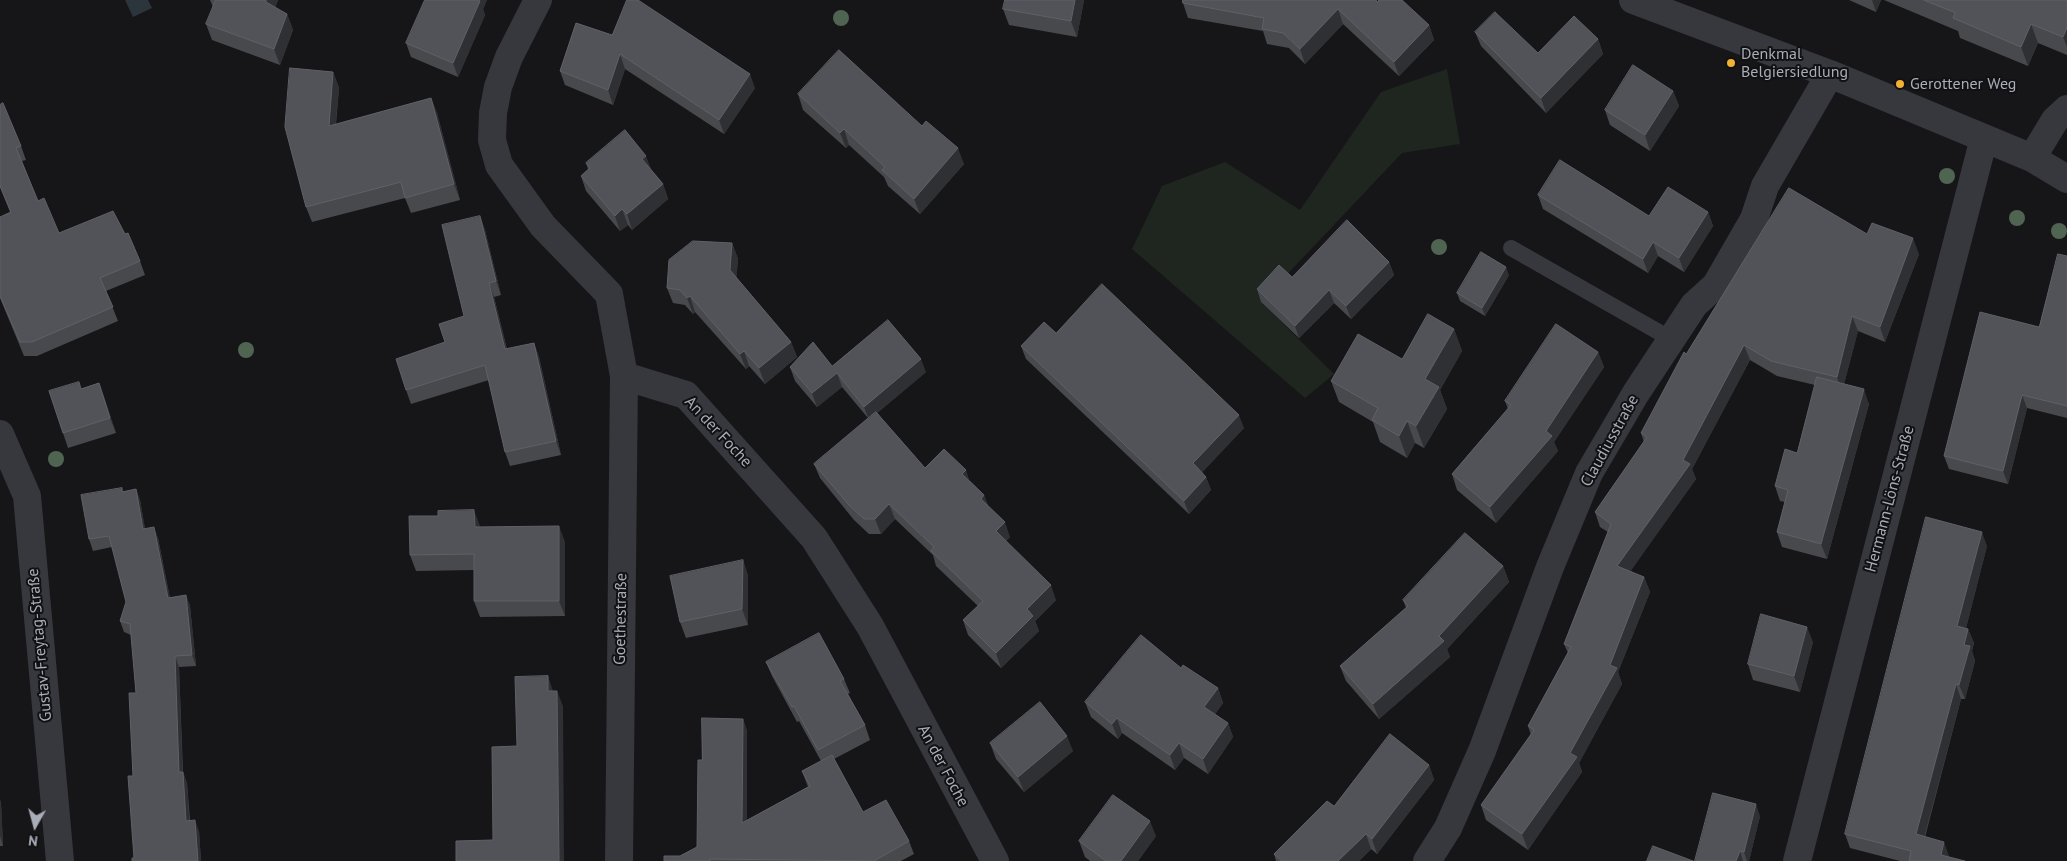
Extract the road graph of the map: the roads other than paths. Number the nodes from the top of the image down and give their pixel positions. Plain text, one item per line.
1 (538, 0) edge
2 (1632, 0) edge
3 (1830, 74) junction
4 (2067, 109) edge
5 (1984, 138) junction
6 (2032, 158) junction
7 (2067, 179) edge
8 (1512, 248) dead end
9 (1671, 339) junction
10 (624, 376) junction
11 (0, 434) edge
12 (60, 861) edge
13 (619, 861) edge
14 (995, 861) edge
15 (1427, 861) edge
16 (1797, 861) edge

1 - 10 street
2 - 3 street
3 - 5 street
3 - 9 street, Claudiusstraße
4 - 6 street
5 - 6 street
5 - 16 street, Hermann-Löns-Straße
6 - 7 street
8 - 9 lane
9 - 15 street, Claudiusstraße
10 - 13 street, Goethestraße
10 - 14 street, An der Foche
11 - 12 street, Gustav-Freytag-Straße

